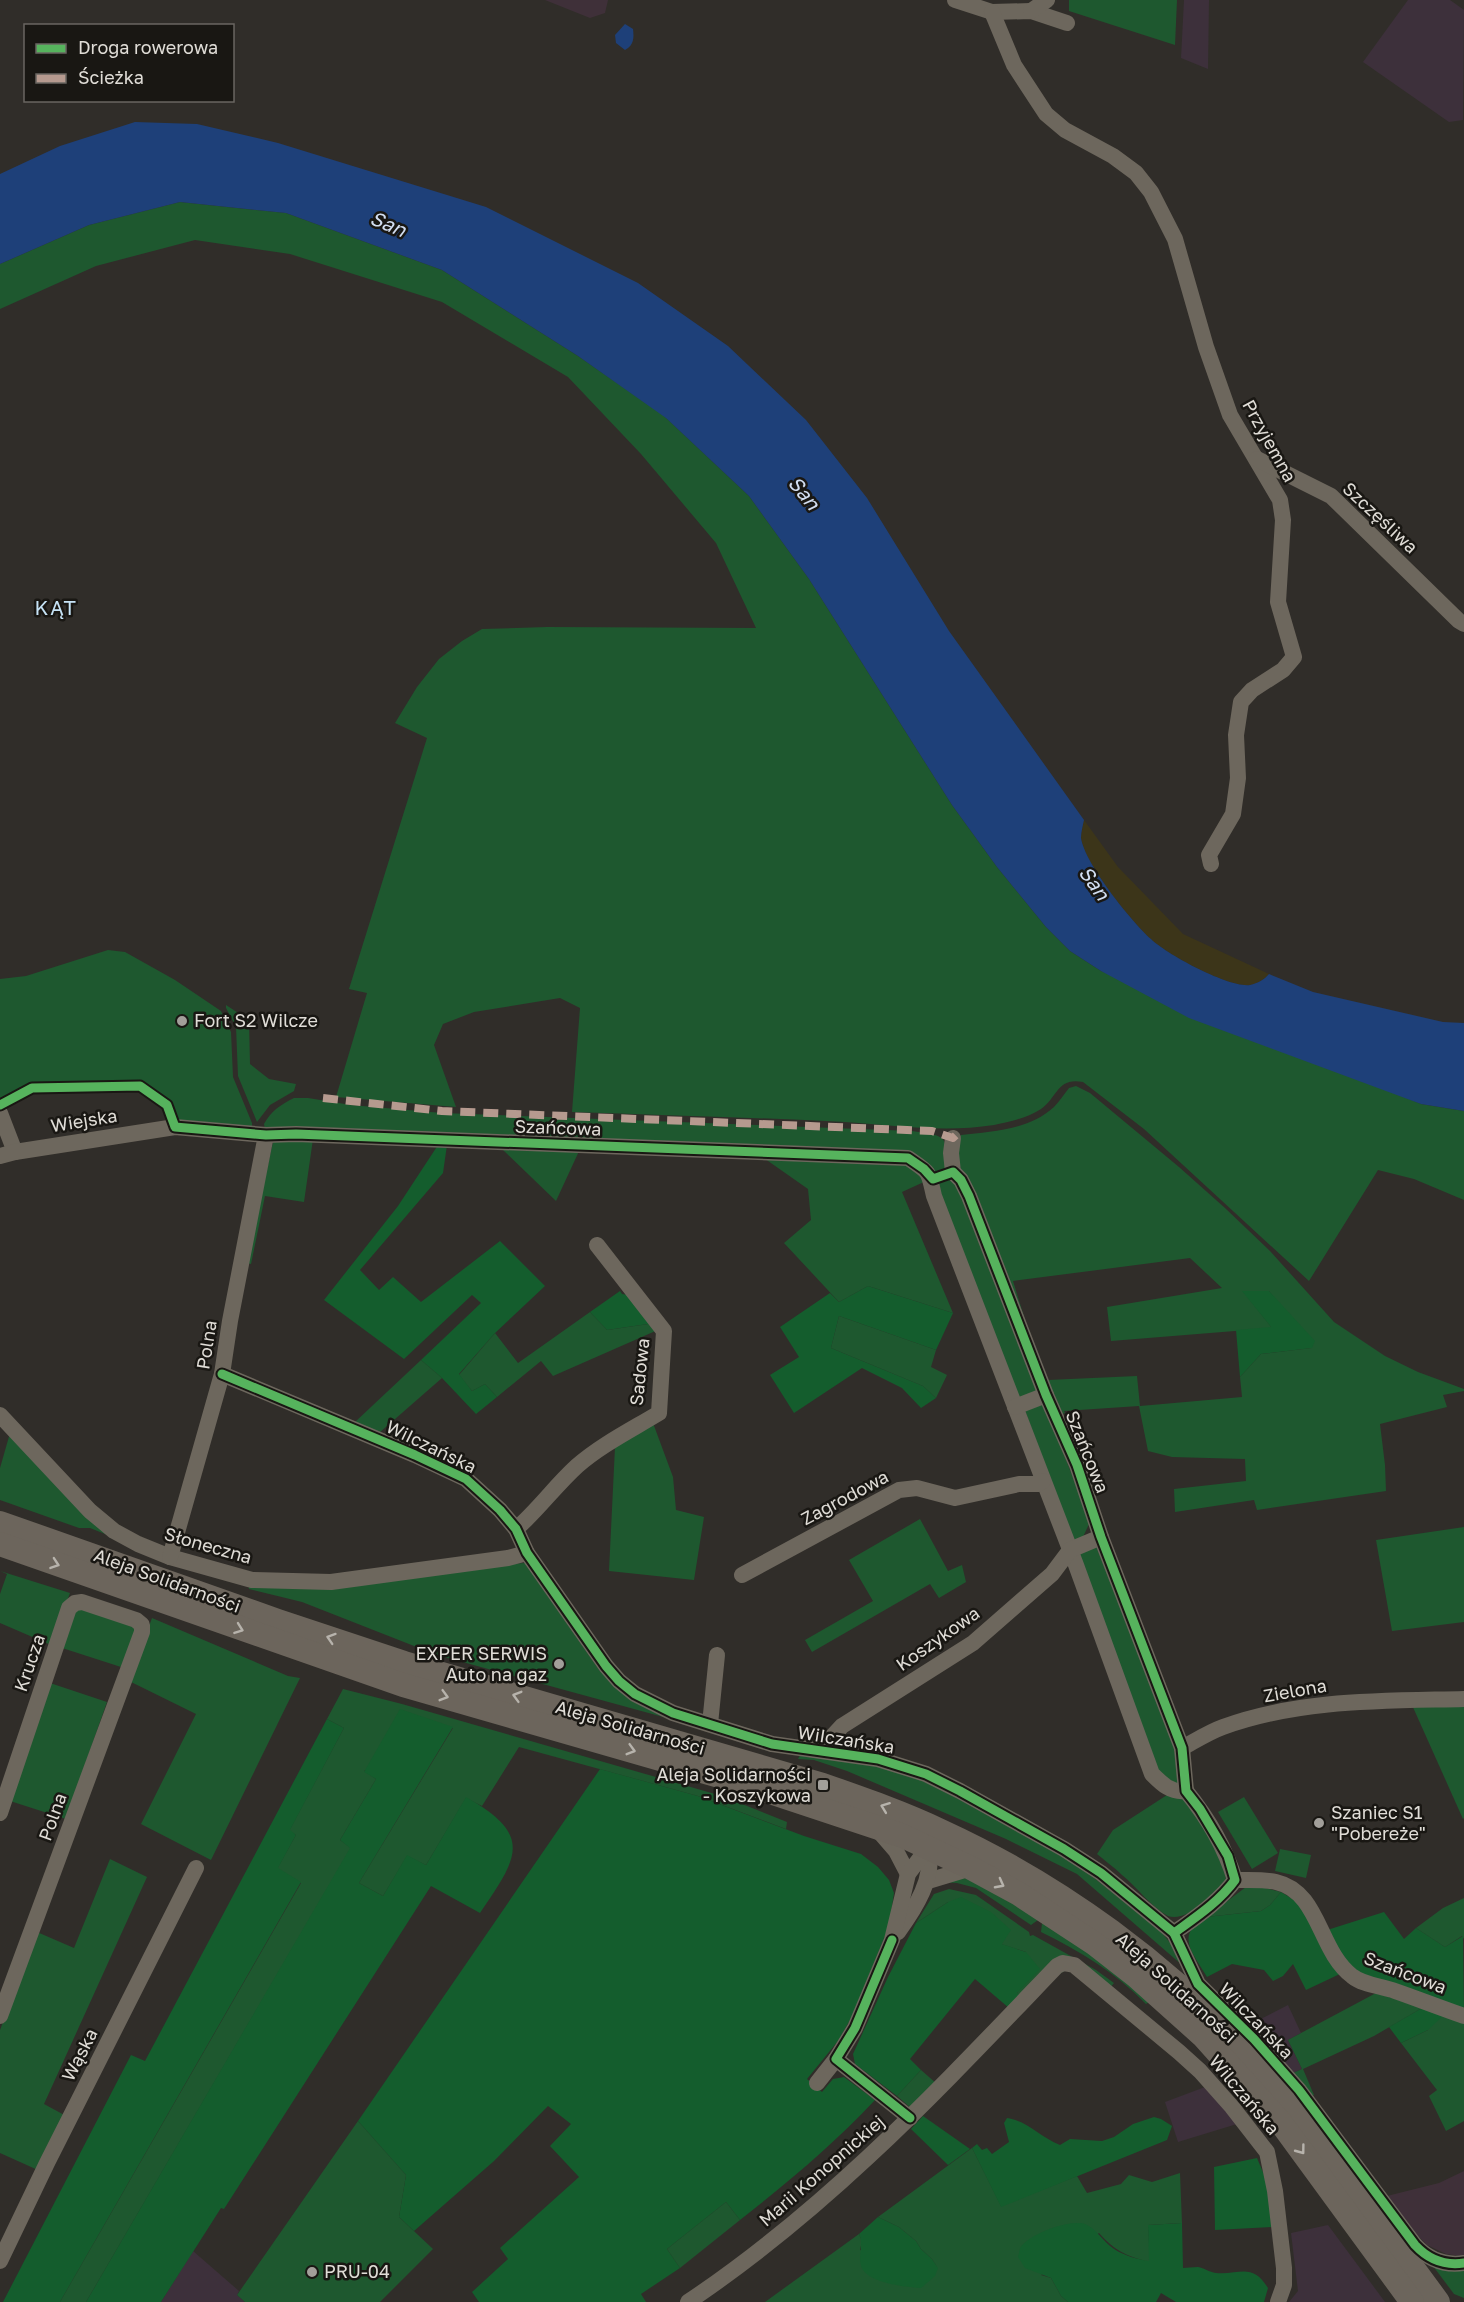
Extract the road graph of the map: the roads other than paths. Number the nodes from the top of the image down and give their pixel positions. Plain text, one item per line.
1 (954, 0) edge
2 (1047, 0) edge
3 (1031, 11) junction
4 (992, 12) junction
5 (1067, 23) dead end
6 (1256, 458) junction
7 (1464, 624) edge
8 (1211, 864) dead end
9 (0, 1113) edge
10 (175, 1127) joint
11 (266, 1135) junction
12 (953, 1138) dead end
13 (7, 1154) edge
14 (953, 1172) junction
15 (933, 1179) junction
16 (597, 1245) dead end
17 (222, 1374) junction
18 (1046, 1395) junction
19 (1015, 1407) junction
20 (0, 1415) edge
21 (1043, 1481) junction
22 (0, 1523) edge
23 (516, 1529) junction
24 (1101, 1537) junction
25 (0, 1544) edge
26 (1070, 1550) junction
27 (527, 1553) junction
28 (170, 1557) junction
29 (742, 1575) dead end
30 (142, 1632) joint
31 (717, 1655) dead end
32 (1464, 1699) edge
33 (710, 1724) junction
34 (1182, 1748) junction
35 (828, 1751) junction
36 (1186, 1791) junction
37 (0, 1813) edge
38 (877, 1829) junction
39 (934, 1838) junction
40 (196, 1868) dead end
41 (971, 1868) junction
42 (908, 1874) junction
43 (1235, 1880) junction
44 (927, 1881) junction
45 (1174, 1933) junction
46 (892, 1940) junction
47 (1074, 1965) joint
48 (0, 2016) edge
49 (1464, 2016) edge
50 (837, 2059) junction
51 (817, 2083) dead end
52 (910, 2118) junction
53 (0, 2261) edge
54 (1464, 2263) edge
55 (688, 2302) edge
56 (1278, 2302) edge
57 (1412, 2302) edge
58 (1438, 2302) edge

1 - 4 street
2 - 3 street
3 - 4 street
3 - 5 street
4 - 6 street, Przyjemna
6 - 7 street, Szczęśliwa
6 - 8 street, Przyjemna
9 - 13 street
10 - 11 street, Szańcowa
10 - 13 street, Wiejska
11 - 15 street, Szańcowa
11 - 17 street, Polna
12 - 14 street
14 - 15 street
14 - 18 street, Szańcowa
15 - 19 street
16 - 23 street, Sadowa
17 - 23 street, WiIczańska
17 - 28 street, Polna
18 - 19 street
18 - 24 street, Szańcowa
19 - 21 street
20 - 28 street, Słoneczna
21 - 26 street
21 - 29 street, Zagrodowa
39 -> 22 highway, Aleja Solidarności
23 - 27 street, WiIczańska
24 - 26 street
24 - 34 street, Szańcowa
25 -> 38 highway, Aleja Solidarności
26 - 35 street, Koszykowa
26 - 36 street
27 - 28 street, Słoneczna
27 - 33 street, WiIczańska
30 - 37 street, Krucza
30 - 48 street, Polna
31 - 33 street
32 - 34 street, Zielona
33 - 35 street, WiIczańska
34 - 36 street
35 - 45 street, WiIczańska
36 - 43 street
38 - 39 highway, Aleja Solidarności
38 - 42 street
39 - 41 highway, Aleja Solidarności
39 - 42 street
39 - 44 street
39 - 58 highway, Aleja Solidarności
40 - 53 street, Wąska
41 - 44 street
41 -> 57 highway, Aleja Solidarności
42 - 46 street
43 - 45 street
43 - 49 street, Szańcowa
44 - 46 street
45 - 54 street, WiIczańska
46 - 50 street
47 - 52 street, Marii Konopnickiej
47 - 56 street, Wilczańska
50 - 51 street
50 - 52 street
52 - 55 street, Marii Konopnickiej

